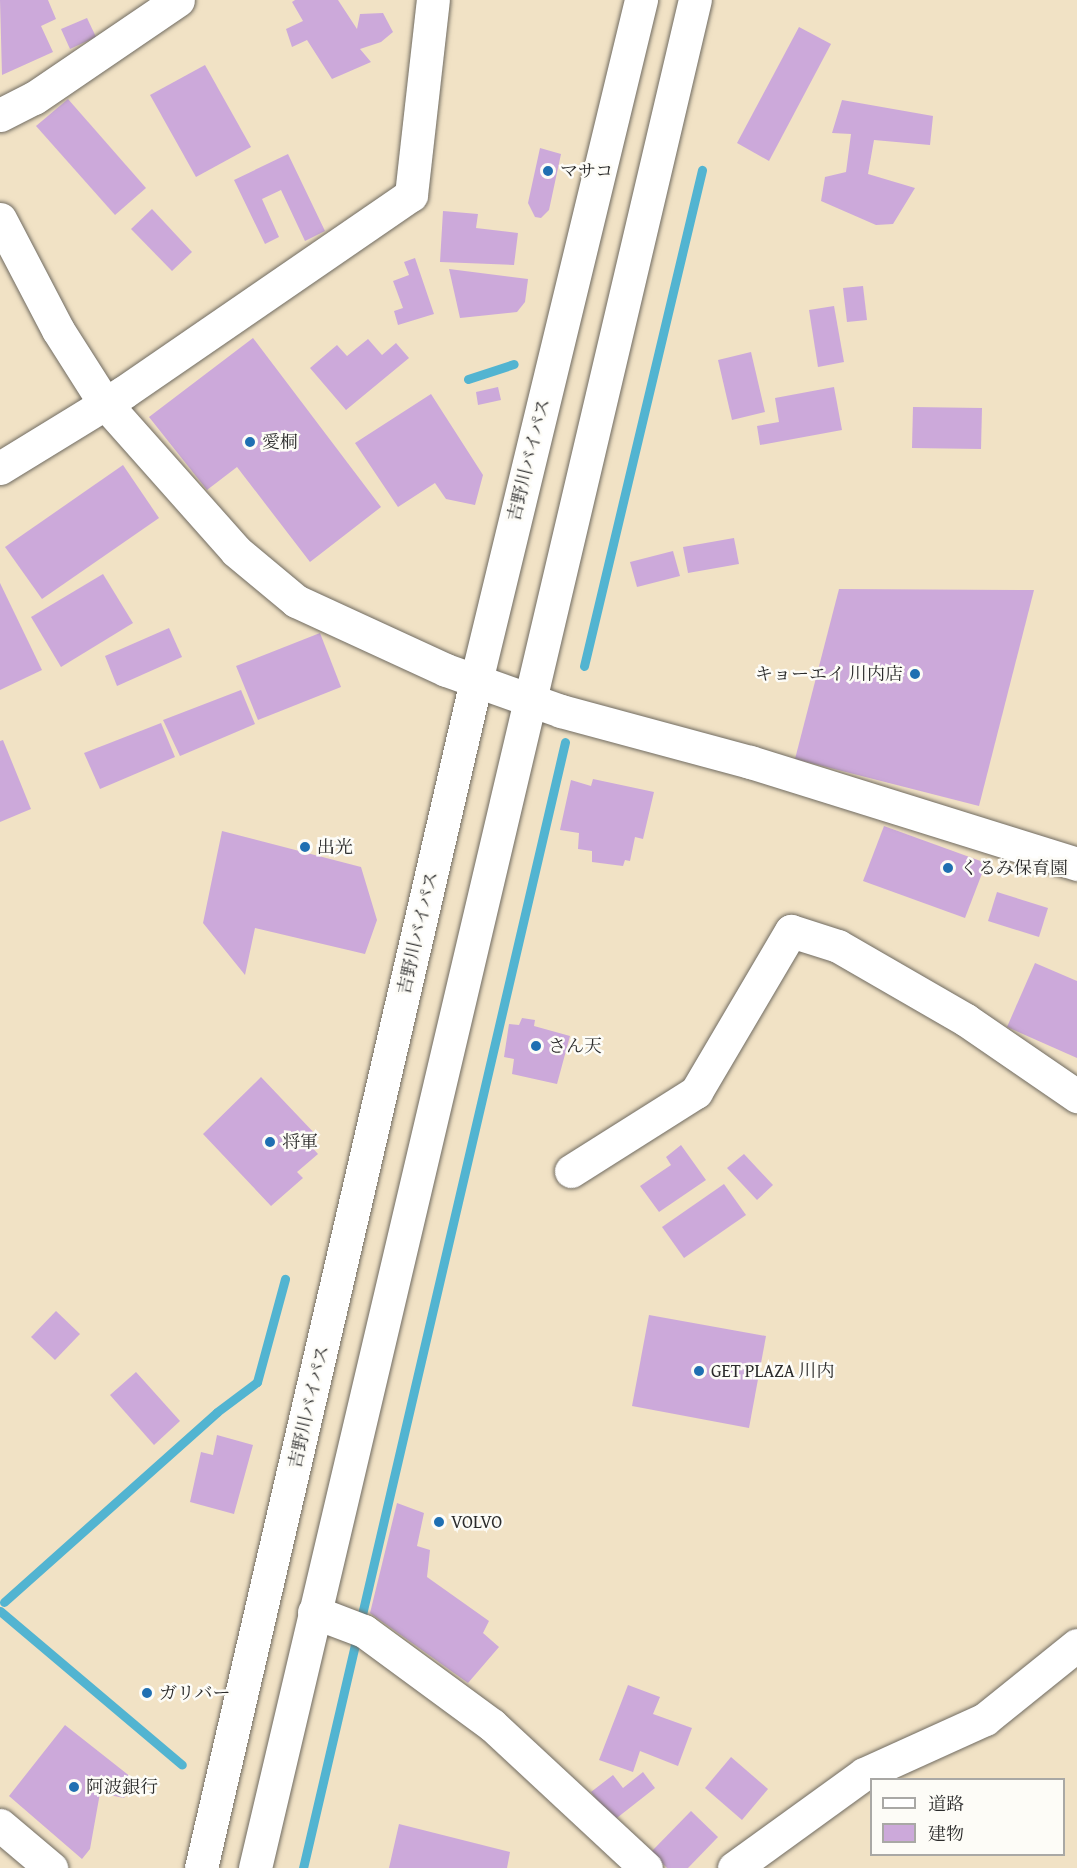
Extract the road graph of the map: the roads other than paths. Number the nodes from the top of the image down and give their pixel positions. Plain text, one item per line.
1 (178, 0) edge
2 (433, 0) edge
3 (641, 0) edge
4 (695, 0) edge
5 (0, 116) edge
6 (0, 219) edge
7 (103, 402) junction
8 (0, 468) edge
9 (476, 681) junction
10 (528, 699) junction
11 (1077, 864) edge
12 (1077, 1096) edge
13 (571, 1171) dead end
14 (314, 1612) junction
15 (1077, 1645) edge
16 (0, 1825) edge
17 (51, 1868) edge
18 (201, 1868) edge
19 (255, 1868) edge
20 (646, 1868) edge
21 (734, 1868) edge

1 - 5 main road
2 - 7 main road
3 - 9 main road, 吉野川バイパス
4 - 10 main road
6 - 7 main road
7 - 8 main road
7 - 9 main road
9 - 10 main road
9 - 18 main road, 吉野川バイパス
10 - 11 main road
10 - 14 main road
12 - 13 main road
14 - 19 main road
14 - 20 main road
15 - 21 main road
16 - 17 main road

